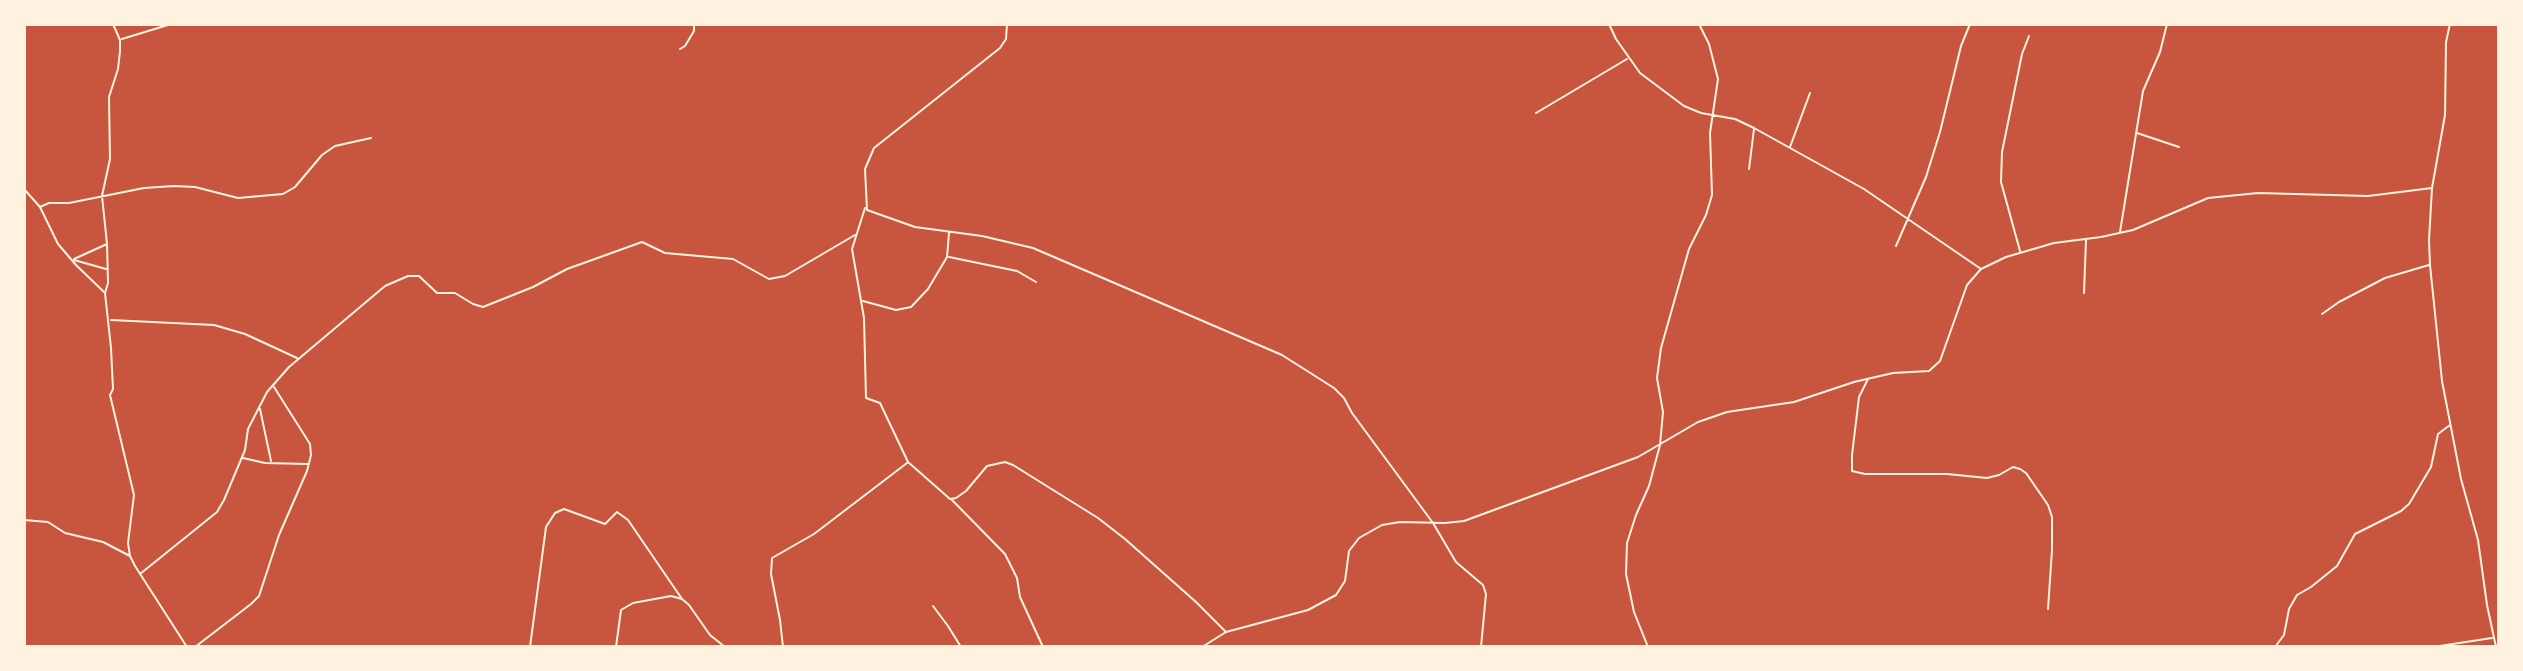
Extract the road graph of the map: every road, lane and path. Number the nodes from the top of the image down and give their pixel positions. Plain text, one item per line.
1 (113, 24) edge
2 (171, 24) edge
3 (694, 24) edge
4 (1007, 24) edge
5 (1609, 24) edge
6 (1699, 24) edge
7 (1970, 24) edge
8 (2167, 24) edge
9 (2450, 24) edge
10 (2029, 36) dead end
11 (120, 40) junction
12 (680, 49) dead end
13 (1629, 58) junction
14 (1810, 93) dead end
15 (1536, 113) dead end
16 (1714, 115) junction
17 (1754, 128) junction
18 (2136, 132) junction
19 (371, 138) dead end
20 (2179, 147) dead end
21 (1789, 148) junction
22 (1749, 169) dead end
23 (2432, 188) junction
24 (24, 189) edge
25 (102, 196) junction
26 (40, 207) junction
27 (866, 207) junction
28 (1908, 219) junction
29 (949, 233) junction
30 (2120, 233) junction
31 (855, 235) junction
32 (2086, 239) junction
33 (107, 244) junction
34 (1896, 246) dead end
35 (2020, 253) junction
36 (947, 257) junction
37 (73, 260) junction
38 (2430, 265) junction
39 (108, 269) junction
40 (1981, 269) junction
41 (1036, 282) dead end
42 (105, 293) junction
43 (2084, 293) dead end
44 (861, 301) junction
45 (2322, 314) dead end
46 (109, 320) junction
47 (299, 359) junction
48 (1869, 378) junction
49 (273, 386) junction
50 (261, 404) junction
51 (2451, 424) junction
52 (1660, 445) junction
53 (241, 457) junction
54 (908, 462) junction
55 (272, 463) junction
56 (309, 464) junction
57 (950, 499) junction
58 (24, 520) edge
59 (1433, 523) junction
60 (130, 556) junction
61 (140, 574) junction
62 (682, 599) junction
63 (933, 606) dead end
64 (2048, 609) dead end
65 (1226, 632) junction
66 (2494, 638) junction
67 (783, 646) edge
68 (1483, 646) edge
69 (187, 647) edge
70 (195, 647) edge
71 (530, 647) edge
72 (616, 647) edge
73 (725, 647) edge
74 (961, 647) edge
75 (1043, 647) edge
76 (1202, 647) edge
77 (1648, 647) edge
78 (2275, 647) edge
79 (2433, 647) edge
80 (2496, 647) edge

1 - 11 street
2 - 11 street
3 - 12 street
4 - 27 street
5 - 13 street
6 - 16 street
7 - 28 street
8 - 18 street
9 - 23 street
10 - 35 street
11 - 25 street
13 - 15 street
13 - 16 street
14 - 21 street
16 - 17 street
16 - 52 street
17 - 21 street
17 - 22 street
18 - 20 street
18 - 30 street
19 - 25 street
21 - 28 street
23 - 30 street
23 - 38 street
24 - 26 street
25 - 26 street
25 - 33 street
26 - 37 street
27 - 29 street
27 - 31 street
28 - 34 street
28 - 40 street
29 - 36 street
29 - 59 street
30 - 32 street
31 - 44 street
31 - 47 street
32 - 35 street
32 - 43 street
33 - 37 street
33 - 39 street
35 - 40 street
36 - 41 street
36 - 44 street
37 - 39 street
37 - 42 street
38 - 45 street
38 - 51 street
39 - 42 street
40 - 48 street
42 - 46 street
44 - 54 street
46 - 47 street
46 - 60 street
47 - 49 street
48 - 52 street
48 - 64 street
49 - 50 street
49 - 56 street
50 - 53 street
50 - 55 street
51 - 66 street
51 - 78 street
52 - 59 street
52 - 77 street
53 - 55 street
53 - 61 street
54 - 57 street
54 - 67 street
55 - 56 street
56 - 70 street
57 - 65 street
57 - 75 street
58 - 60 street
59 - 65 street
59 - 68 street
60 - 61 street
61 - 69 street
62 - 71 street
62 - 72 street
62 - 73 street
63 - 74 street
65 - 76 street
66 - 79 street
66 - 80 street

